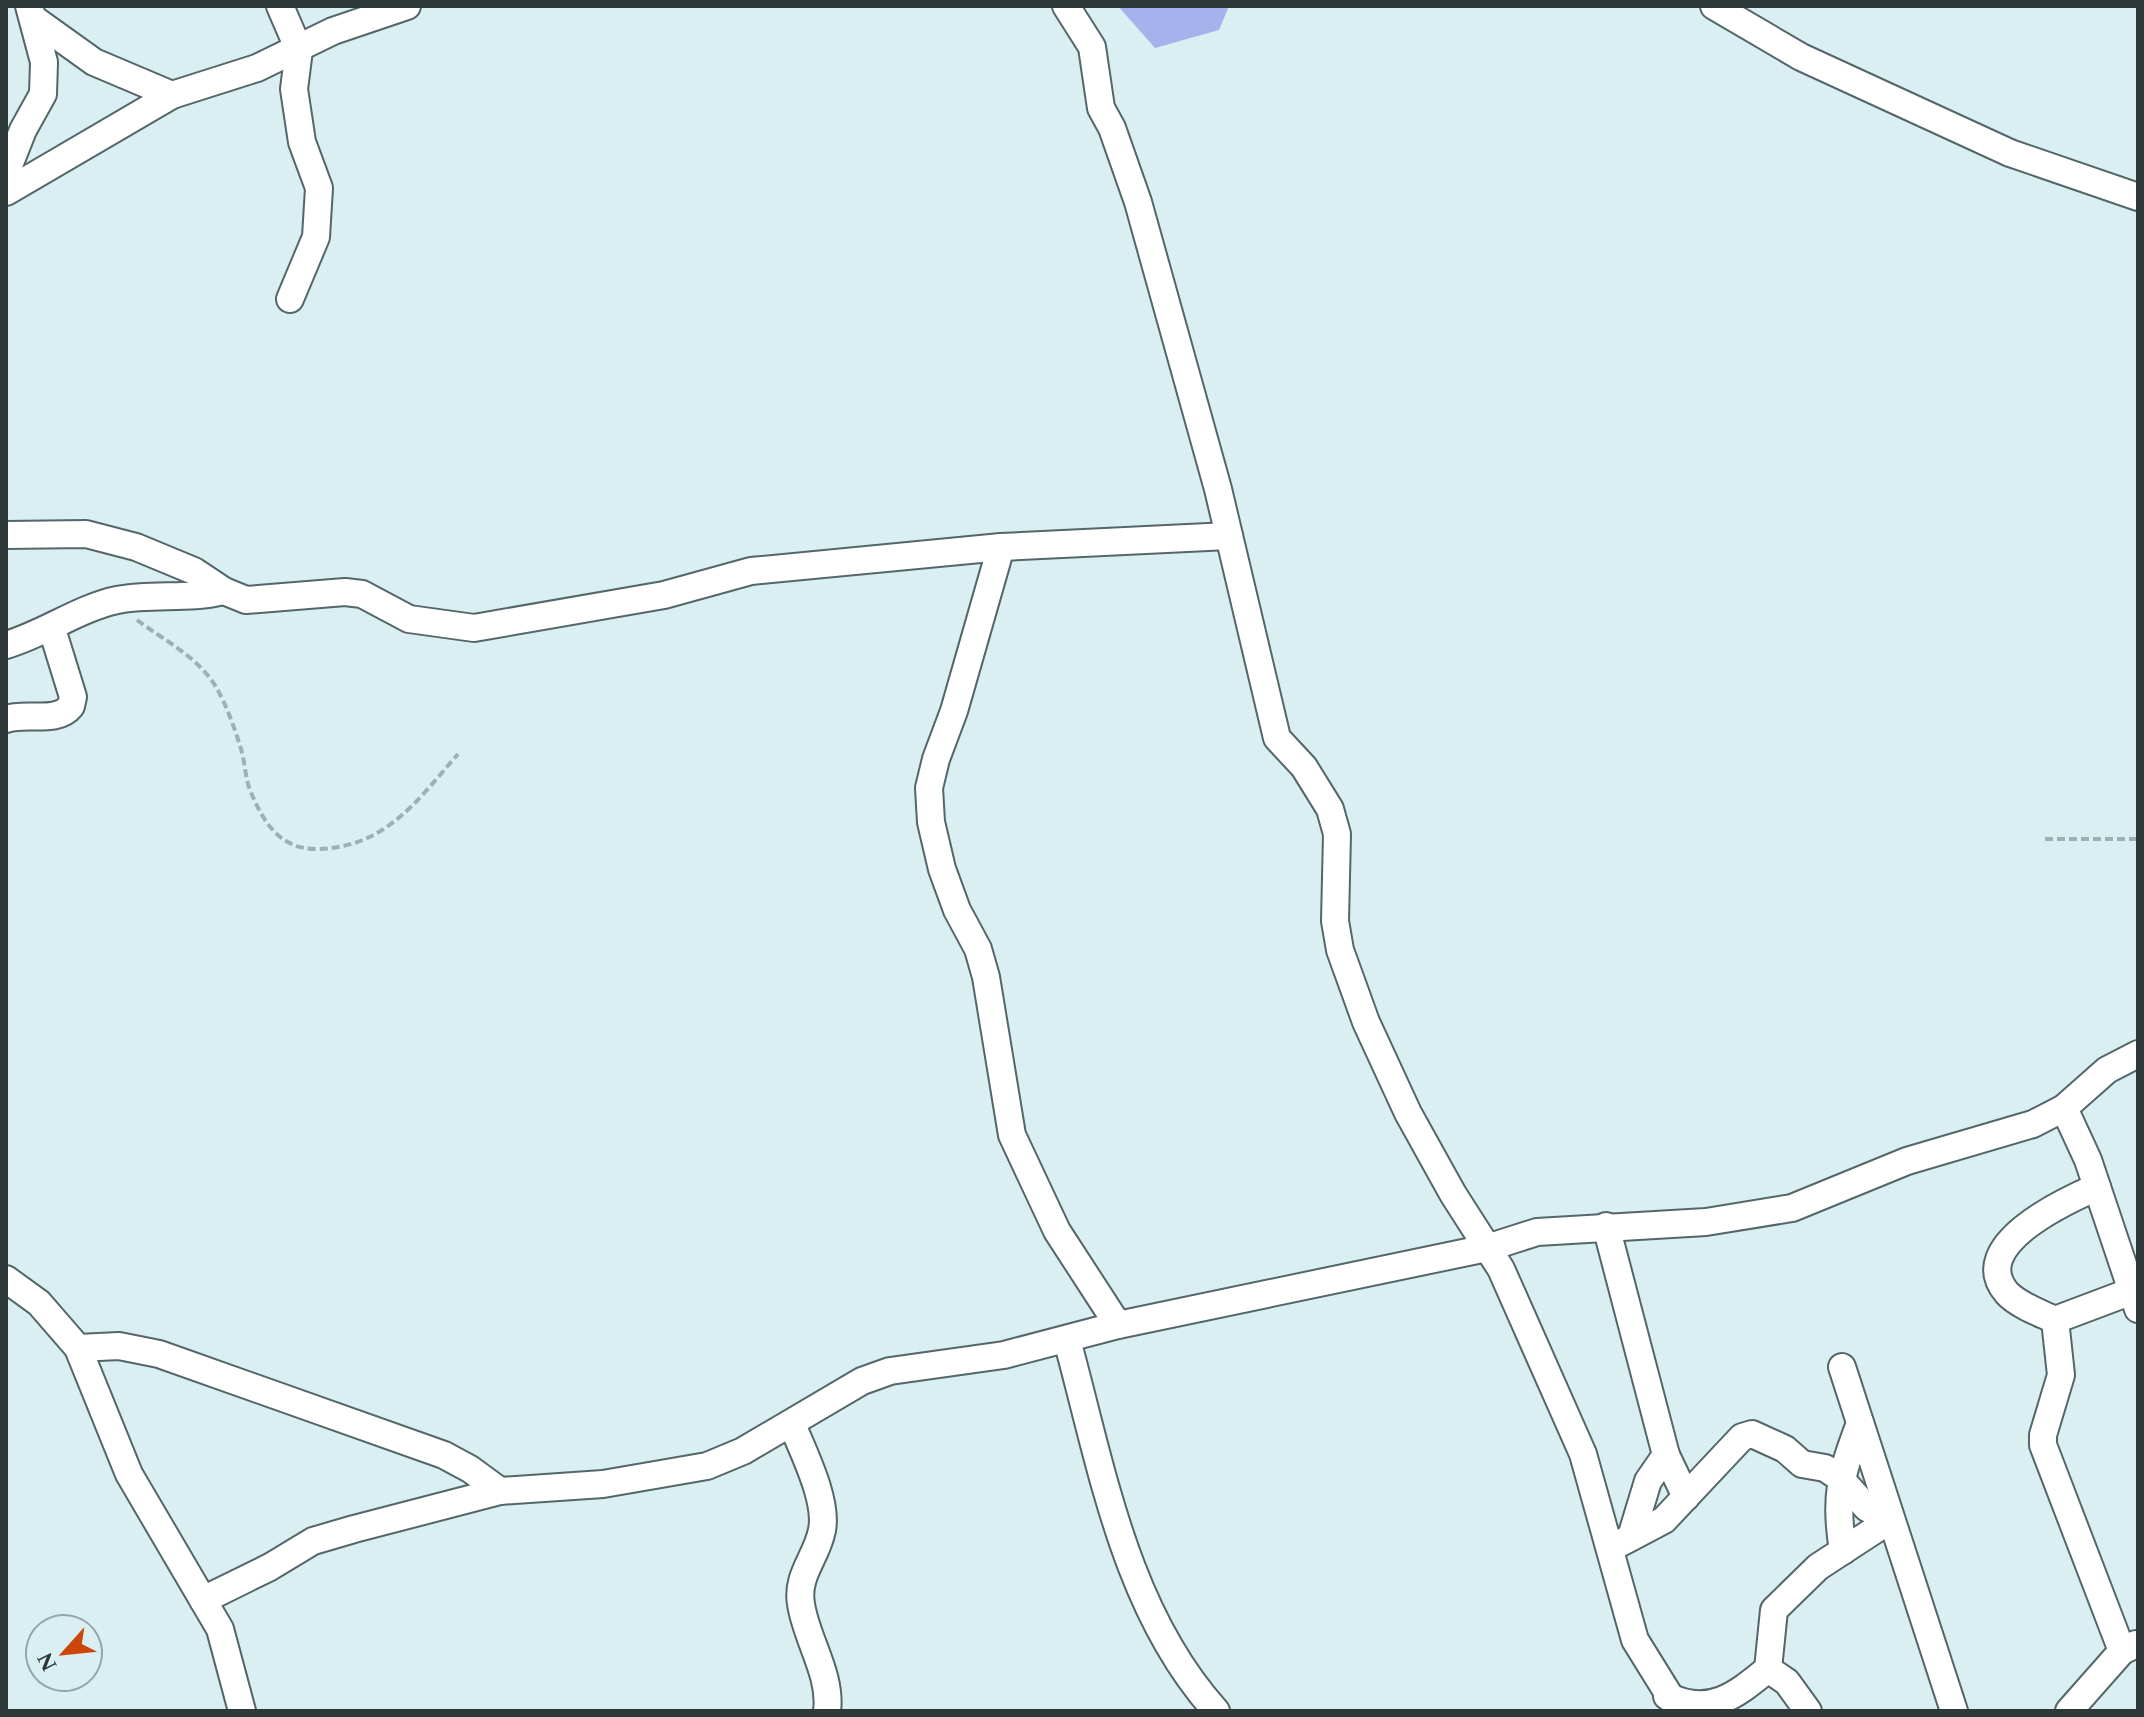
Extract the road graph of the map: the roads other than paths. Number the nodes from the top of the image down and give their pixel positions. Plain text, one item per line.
1 (280, 6) edge
2 (407, 6) edge
3 (1066, 6) edge
4 (1714, 6) edge
5 (31, 12) edge
6 (299, 50) junction
7 (172, 95) junction
8 (6, 173) edge
9 (6, 192) edge
10 (2138, 197) edge
11 (290, 299) dead end
12 (6, 535) edge
13 (1229, 536) junction
14 (1001, 547) junction
15 (224, 591) junction
16 (52, 629) junction
17 (6, 645) edge
18 (6, 719) edge
19 (2138, 1054) edge
20 (2064, 1108) junction
21 (2097, 1187) junction
22 (1606, 1226) junction
23 (1487, 1248) junction
24 (6, 1279) edge
25 (2135, 1300) edge
26 (2055, 1320) junction
27 (1118, 1325) junction
28 (1067, 1340) junction
29 (78, 1348) junction
30 (1842, 1367) dead end
31 (1860, 1423) junction
32 (792, 1424) junction
33 (1666, 1455) junction
34 (1840, 1478) junction
35 (500, 1491) junction
36 (1686, 1497) junction
37 (1890, 1520) junction
38 (1621, 1542) junction
39 (1843, 1551) junction
40 (203, 1600) junction
41 (2130, 1647) edge
42 (1768, 1669) junction
43 (1673, 1703) edge
44 (242, 1711) edge
45 (827, 1711) edge
46 (1216, 1711) edge
47 (1808, 1711) edge
48 (1954, 1711) edge
49 (2069, 1711) edge

1 - 6 street
2 - 6 street
3 - 13 street
4 - 10 street
5 - 7 street
5 - 8 street
6 - 7 street
6 - 11 street
7 - 9 street
12 - 15 street
13 - 14 street
13 - 23 street
14 - 15 street
14 - 27 street
15 - 16 street
16 - 17 street
16 - 18 street
19 - 20 street
20 - 21 street
20 - 22 street
21 - 25 street
21 - 26 street
22 - 23 street
22 - 33 street
23 - 27 street
23 - 38 street
24 - 29 street
25 - 26 street
26 - 41 street
27 - 28 street
28 - 32 street
28 - 46 street
29 - 35 street
29 - 40 street
30 - 31 street
31 - 34 street
31 - 37 street
32 - 35 street
32 - 45 street
33 - 36 street
33 - 38 street
34 - 36 street
34 - 37 street
34 - 39 street
35 - 40 street
36 - 38 street
37 - 39 street
37 - 48 street
38 - 43 street
39 - 42 street
40 - 44 street
41 - 49 street
42 - 43 street
42 - 47 street

